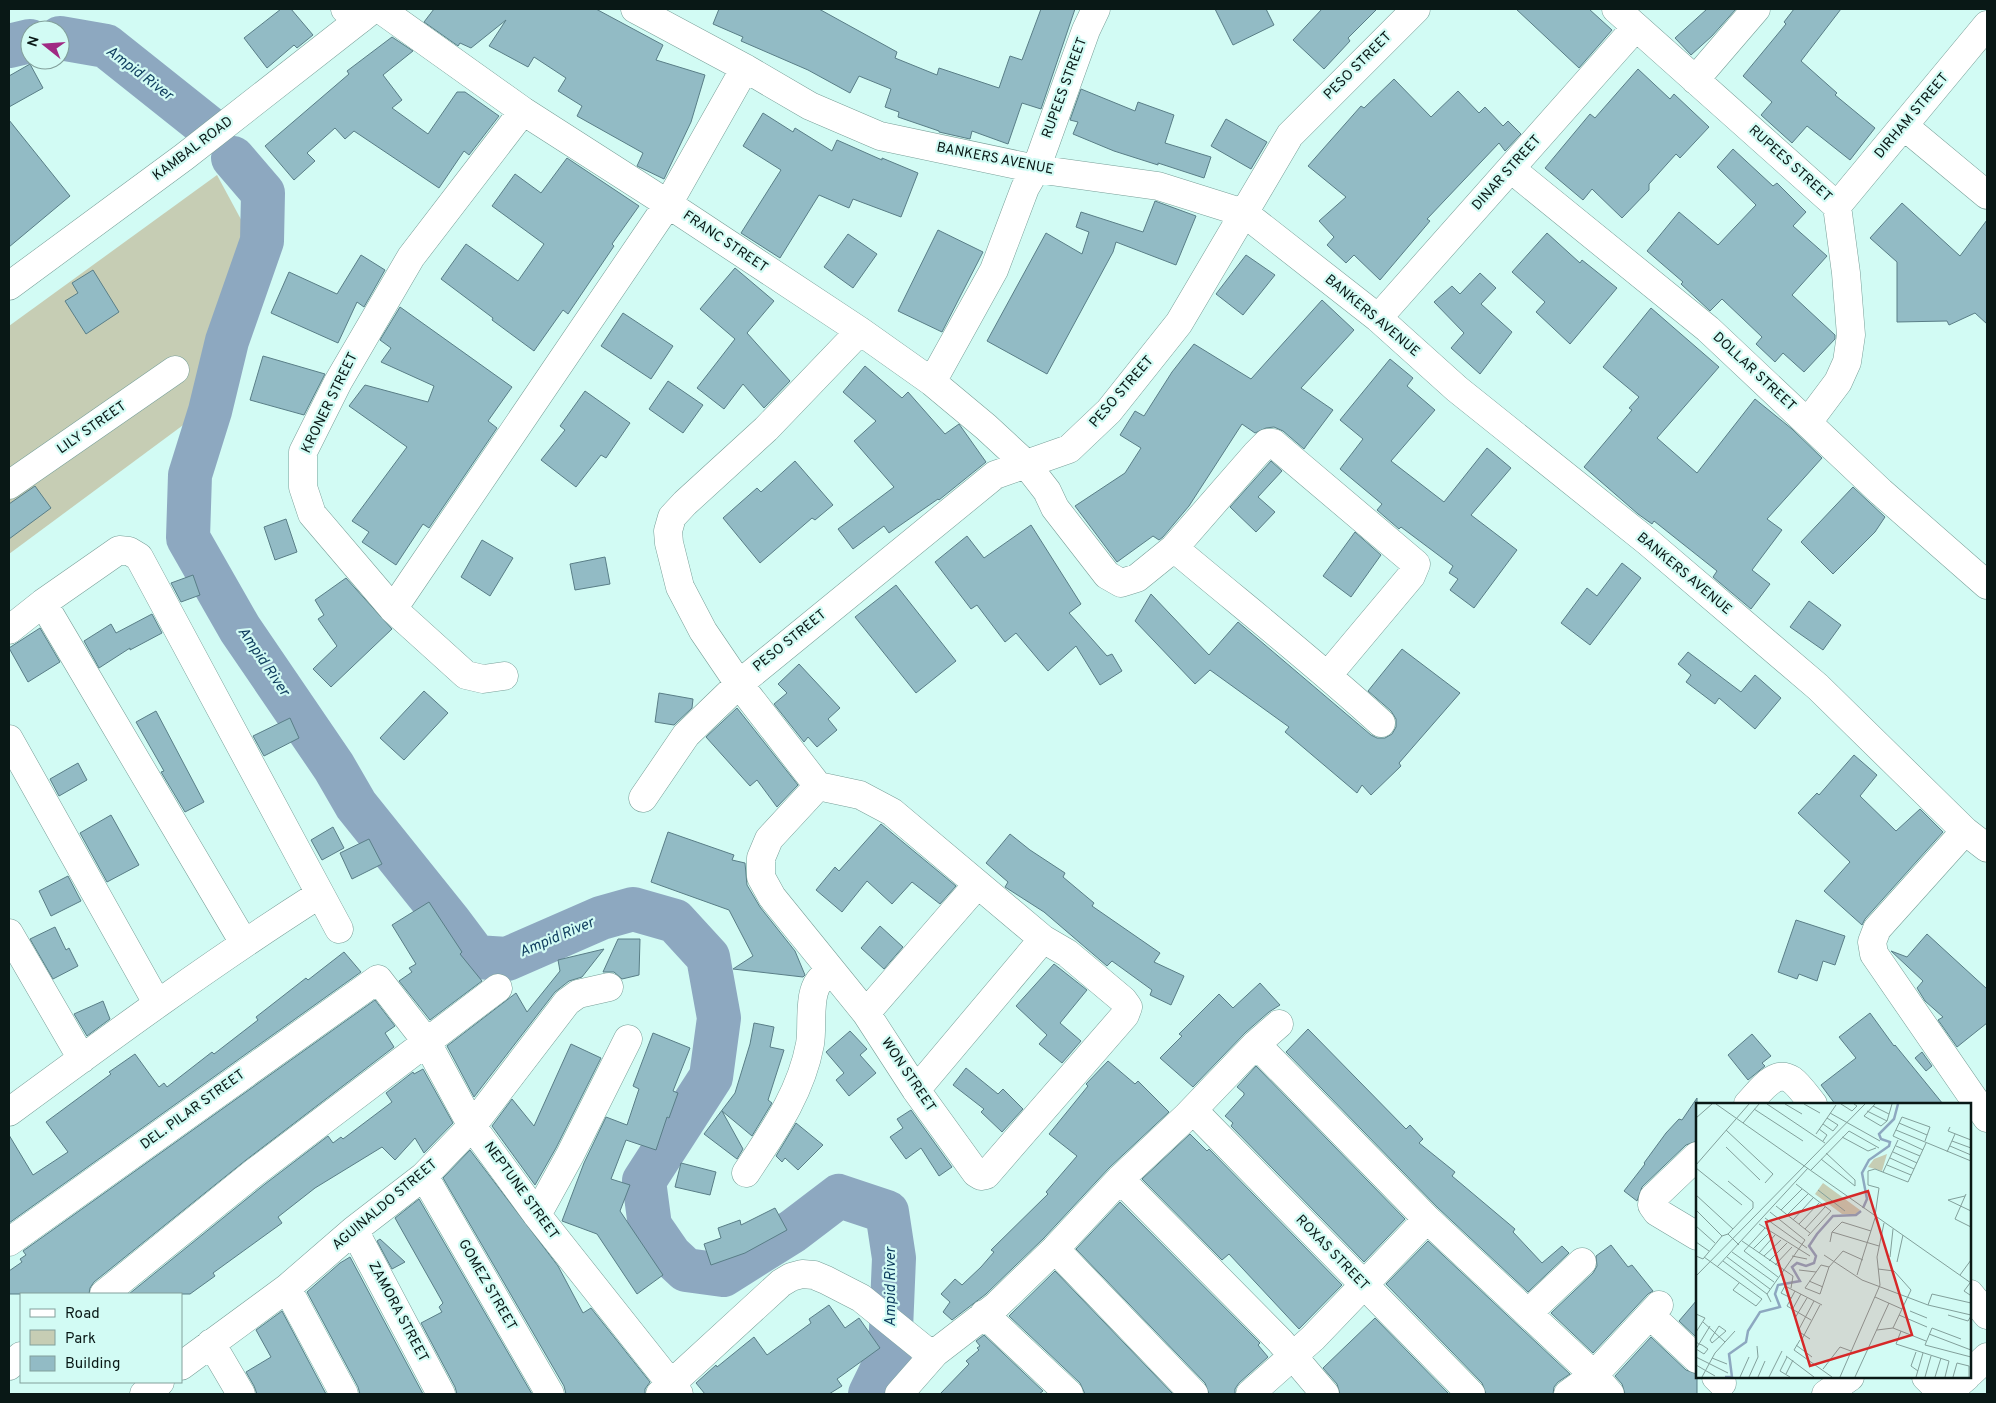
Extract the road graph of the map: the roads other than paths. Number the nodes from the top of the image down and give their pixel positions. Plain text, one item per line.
1 (634, 9) edge
2 (1096, 9) edge
3 (1416, 9) edge
4 (1616, 9) edge
5 (1756, 9) edge
6 (364, 11) edge
7 (1987, 25) edge
8 (1636, 27) junction
9 (745, 68) junction
10 (1695, 80) junction
11 (523, 111) junction
12 (1904, 126) junction
13 (1036, 169) junction
14 (1511, 169) junction
15 (1987, 195) edge
16 (668, 204) junction
17 (1837, 206) junction
18 (1244, 213) junction
19 (9, 286) edge
20 (1378, 318) junction
21 (860, 331) junction
22 (175, 370) dead end
23 (932, 382) junction
24 (1808, 422) junction
25 (1026, 464) junction
26 (9, 485) edge
27 (1174, 548) junction
28 (1984, 576) edge
29 (43, 603) junction
30 (393, 609) junction
31 (9, 630) edge
32 (1328, 675) junction
33 (504, 676) dead end
34 (739, 684) junction
35 (1381, 723) dead end
36 (9, 739) edge
37 (818, 786) junction
38 (643, 798) dead end
39 (1964, 831) junction
40 (1987, 848) edge
41 (977, 886) junction
42 (320, 894) junction
43 (339, 930) dead end
44 (9, 933) edge
45 (1043, 939) junction
46 (244, 943) junction
47 (832, 972) junction
48 (377, 979) joint
49 (609, 987) dead end
50 (498, 988) dead end
51 (157, 1003) junction
52 (866, 1013) junction
53 (1279, 1024) dead end
54 (628, 1039) dead end
55 (426, 1041) junction
56 (1256, 1044) junction
57 (82, 1058) junction
58 (916, 1090) junction
59 (1749, 1103) edge
60 (1812, 1103) edge
61 (1193, 1110) junction
62 (9, 1112) edge
63 (1987, 1118) edge
64 (472, 1126) junction
65 (1696, 1157) edge
66 (746, 1173) dead end
67 (424, 1176) junction
68 (1120, 1179) junction
69 (537, 1215) junction
70 (1427, 1219) junction
71 (354, 1230) junction
72 (1696, 1235) edge
73 (9, 1242) edge
74 (1055, 1249) junction
75 (1582, 1262) dead end
76 (1364, 1285) junction
77 (287, 1288) junction
78 (105, 1293) edge
79 (1971, 1295) edge
80 (1528, 1313) junction
81 (984, 1314) junction
82 (1987, 1315) edge
83 (211, 1343) junction
84 (935, 1353) junction
85 (20, 1357) edge
86 (1293, 1357) junction
87 (1987, 1357) edge
88 (1696, 1359) edge
89 (182, 1365) edge
90 (9, 1366) edge
91 (1971, 1372) edge
92 (1849, 1378) edge
93 (1927, 1378) edge
94 (1965, 1378) edge
95 (159, 1383) edge
96 (1602, 1384) edge
97 (670, 1391) edge
98 (1066, 1393) edge
99 (144, 1394) edge
100 (241, 1394) edge
101 (344, 1394) edge
102 (441, 1394) edge
103 (550, 1394) edge
104 (899, 1394) edge
105 (1194, 1394) edge
106 (1250, 1394) edge
107 (1325, 1394) edge
108 (1471, 1394) edge
109 (1568, 1394) edge
110 (1826, 1394) edge
111 (1945, 1394) edge

1 - 9 street, BANKERS AVENUE
2 - 13 street, RUPEES STREET
3 - 18 street, PESO STREET
4 - 8 street, RUPEES STREET
5 - 10 street
6 - 11 street, FRANC STREET
6 - 19 street, KAMBAL ROAD
7 - 12 street, DIRHAM STREET
8 - 10 street, RUPEES STREET
8 - 14 street, DINAR STREET
9 - 13 street, BANKERS AVENUE
9 - 16 street
10 - 17 street, RUPEES STREET
11 - 16 street, FRANC STREET
11 - 30 street, KRONER STREET
12 - 15 street
12 - 17 street, DIRHAM STREET
13 - 18 street, BANKERS AVENUE
13 - 23 street, RUPEES STREET
14 - 20 street, DINAR STREET
14 - 24 street, DOLLAR STREET
16 - 21 street, FRANC STREET
16 - 30 street
17 - 24 street, RUPEES STREET
18 - 20 street, BANKERS AVENUE
18 - 25 street, PESO STREET
20 - 39 street, BANKERS AVENUE
21 - 23 street, FRANC STREET
21 - 34 street
22 - 26 street, LILY STREET
23 - 25 street, FRANC STREET
24 - 28 street, DOLLAR STREET
25 - 27 street, FRANC STREET
25 - 34 street, PESO STREET
27 - 32 street
27 - 32 street, FRANC STREET
29 - 31 street
29 - 42 street
29 - 46 street
30 - 33 street, KRONER STREET
32 - 35 street
34 - 37 street
34 - 38 street, PESO STREET
36 - 51 street
37 - 41 street
37 - 47 street, WON STREET
39 - 40 street, BANKERS AVENUE
39 - 63 street
41 - 45 street
41 - 52 street
42 - 43 street
42 - 46 street
44 - 57 street
45 - 58 street
45 - 58 street, WON STREET
46 - 51 street
47 - 52 street, WON STREET
47 - 66 street
48 - 55 street, NEPTUNE STREET
48 - 73 street, DEL. PILAR STREET
49 - 64 street, AGUINALDO STREET
50 - 55 street
51 - 57 street
52 - 58 street, WON STREET
53 - 56 street
54 - 69 street
55 - 64 street, NEPTUNE STREET
55 - 78 street
56 - 61 street
56 - 70 street
57 - 62 street
59 - 60 street
61 - 68 street
61 - 76 street, ROXAS STREET
64 - 67 street, AGUINALDO STREET
64 - 69 street, NEPTUNE STREET
65 - 72 street
67 - 71 street, AGUINALDO STREET
67 - 103 street, GOMEZ STREET
68 - 74 street
68 - 86 street
69 - 97 street, NEPTUNE STREET
70 - 76 street
70 - 80 street
71 - 77 street, AGUINALDO STREET
71 - 102 street, ZAMORA STREET
74 - 81 street
74 - 105 street
75 - 80 street
76 - 86 street
76 - 108 street, ROXAS STREET
77 - 83 street, AGUINALDO STREET
77 - 101 street
79 - 82 street
80 - 96 street
81 - 84 street
81 - 98 street
83 - 89 street, AGUINALDO STREET
83 - 100 street
84 - 97 street
84 - 104 street
85 - 90 street
86 - 106 street
86 - 107 street
87 - 91 street
88 - 96 street
92 - 110 street
93 - 111 street
94 - 111 street
95 - 99 street
96 - 109 street

